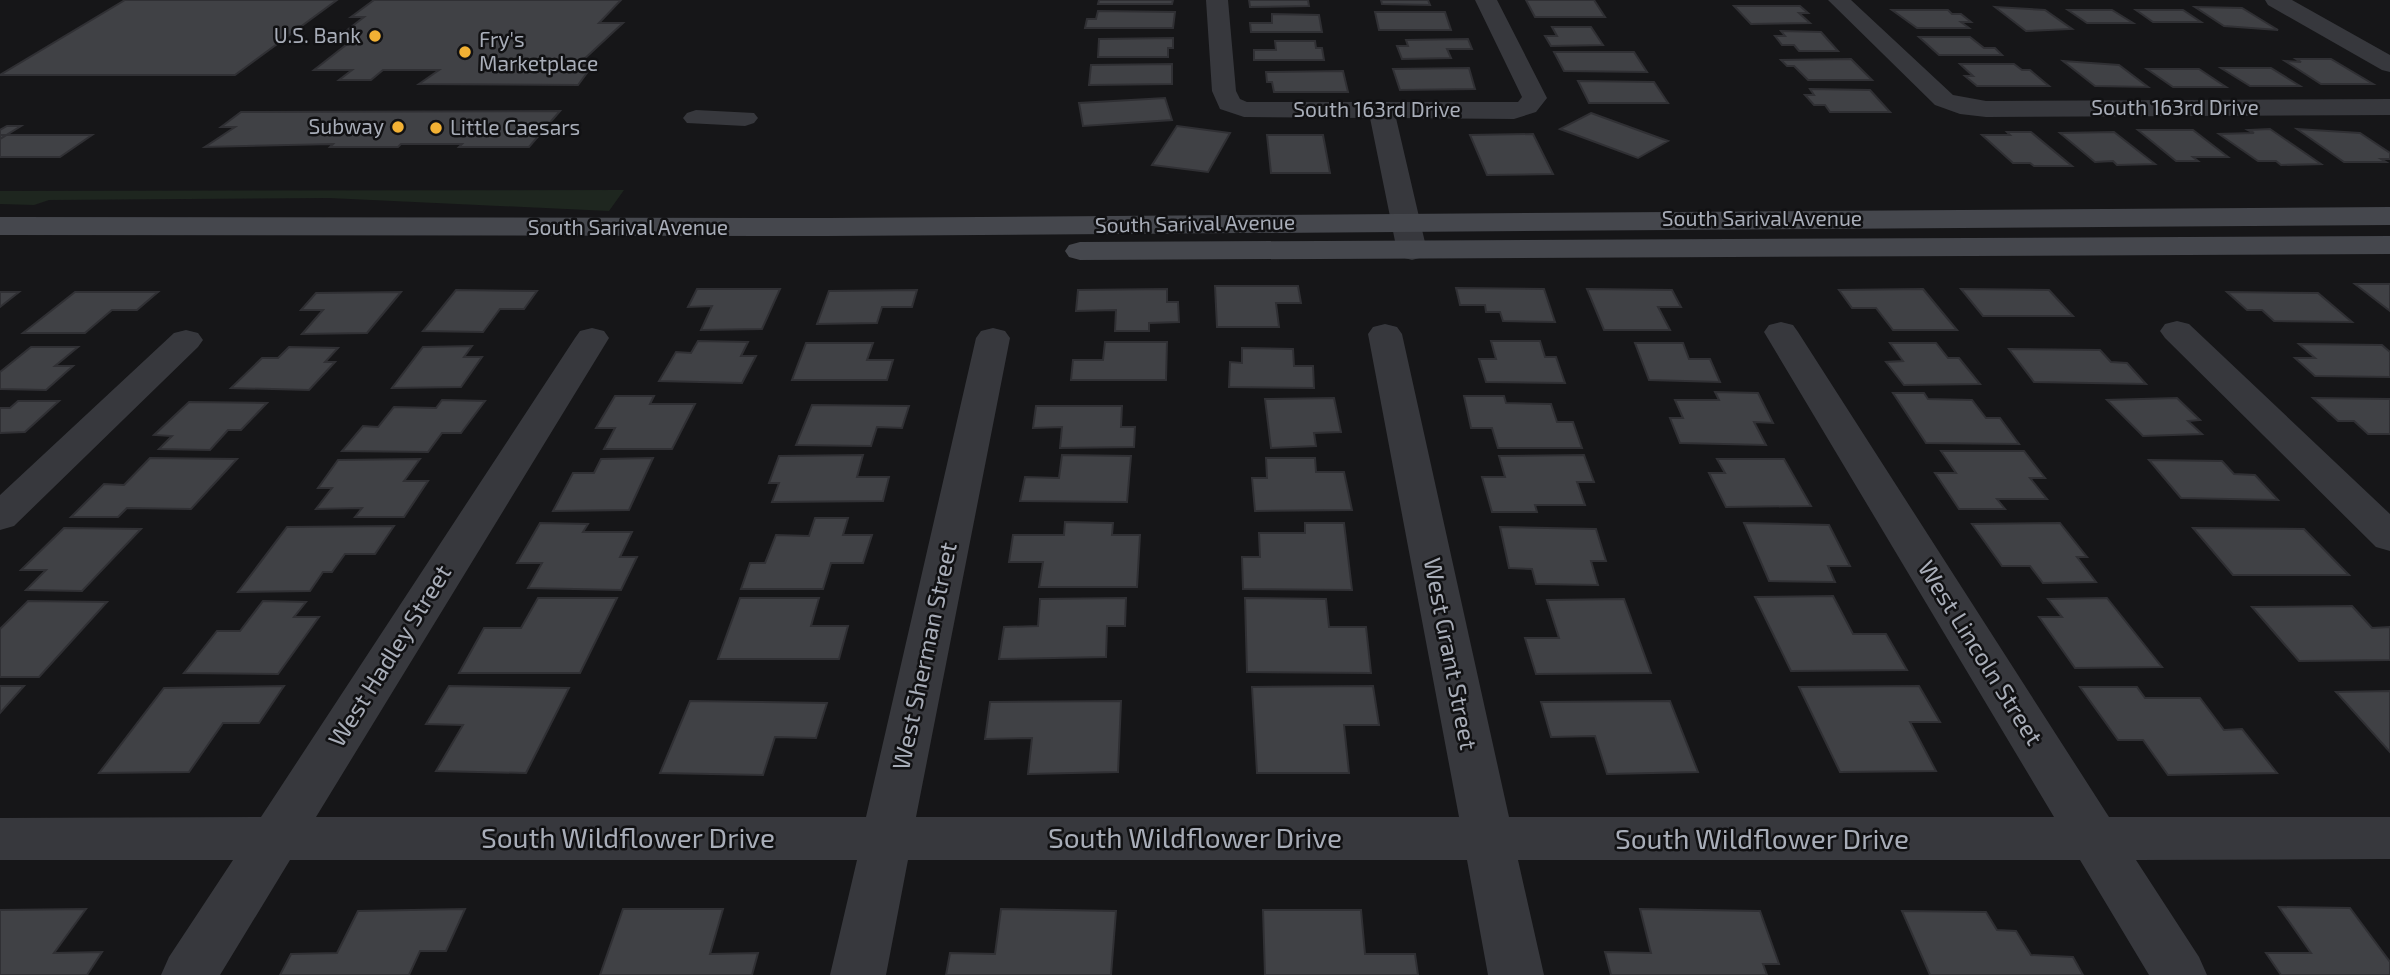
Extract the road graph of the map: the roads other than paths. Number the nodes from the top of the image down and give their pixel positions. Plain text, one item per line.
1 (1217, 0) edge
2 (1486, 0) edge
3 (1839, 0) edge
4 (2276, 0) edge
5 (2310, 0) edge
6 (2390, 43) edge
7 (2390, 65) edge
8 (2390, 107) edge
9 (1381, 110) junction
10 (696, 118) dead end
11 (745, 118) dead end
12 (2390, 216) edge
13 (0, 226) edge
14 (58, 226) junction
15 (1409, 237) junction
16 (478, 239) junction
17 (2390, 245) edge
18 (13, 250) edge
19 (2177, 331) dead end
20 (1782, 332) dead end
21 (1385, 334) dead end
22 (592, 338) dead end
23 (993, 338) dead end
24 (186, 340) dead end
25 (0, 517) edge
26 (2390, 537) edge
27 (887, 837) junction
28 (276, 838) junction
29 (2094, 838) junction
30 (2390, 838) edge
31 (0, 839) edge
32 (1487, 839) junction
33 (189, 975) edge
34 (858, 975) edge
35 (1516, 975) edge
36 (2179, 975) edge

1 - 9 street, South 163rd Drive
2 - 9 street, South 163rd Drive
3 - 8 street, South 163rd Drive
4 - 7 street
5 - 6 street
9 - 15 street
10 - 11 street
12 - 15 main road, South Sarival Avenue
13 - 14 main road, South Sarival Avenue
14 - 16 main road, South Sarival Avenue
14 - 18 main road
15 - 16 main road, South Sarival Avenue
15 - 17 main road, South Sarival Avenue
16 - 18 main road, South Sarival Avenue
19 - 26 street
20 - 29 street, West Lincoln Street
21 - 32 street, West Grant Street
22 - 28 street, West Hadley Street
23 - 27 street, West Sherman Street
24 - 25 street
27 - 28 street, South Wildflower Drive
27 - 32 street, South Wildflower Drive
27 - 34 street, West Sherman Street
28 - 31 street, South Wildflower Drive
28 - 33 street, West Hadley Street
29 - 30 street, South Wildflower Drive
29 - 32 street, South Wildflower Drive
29 - 36 street, West Lincoln Street
32 - 35 street, West Grant Street

